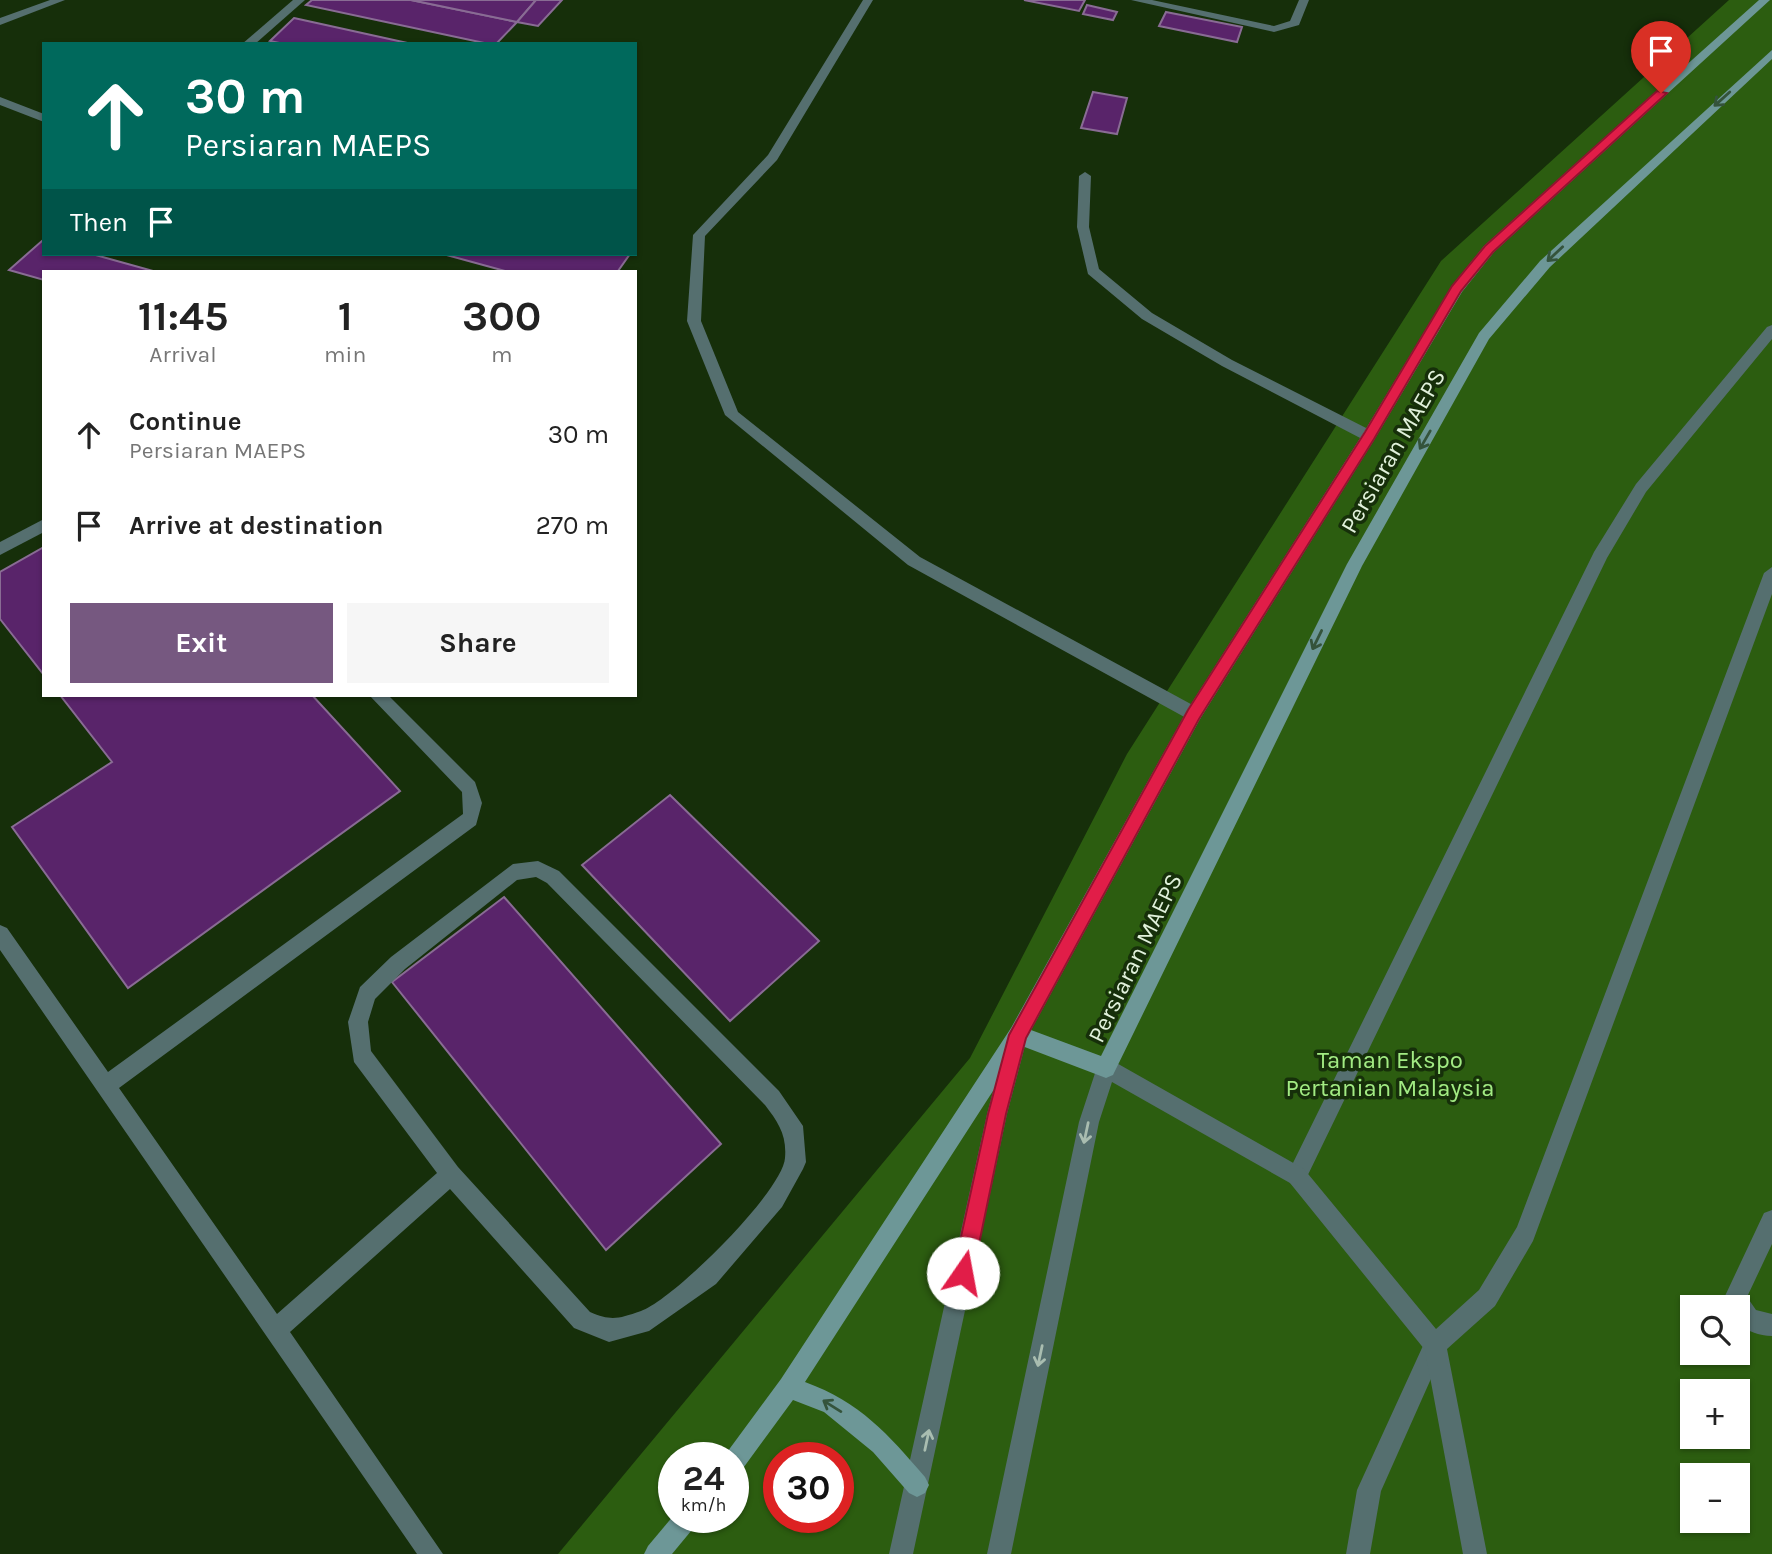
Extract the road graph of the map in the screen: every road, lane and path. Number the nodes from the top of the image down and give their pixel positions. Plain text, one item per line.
1 (60, 0) edge
2 (300, 0) edge
3 (868, 0) edge
4 (1136, 0) edge
5 (1304, 0) edge
6 (1765, 0) edge
7 (0, 22) edge
8 (250, 42) edge
9 (1772, 53) edge
10 (0, 101) edge
11 (42, 117) edge
12 (1085, 176) dead end
13 (1772, 330) edge
14 (1370, 436) junction
15 (42, 526) edge
16 (0, 549) edge
17 (1772, 573) edge
18 (379, 697) edge
19 (1194, 714) junction
20 (0, 933) edge
21 (1018, 1035) junction
22 (1106, 1068) junction
23 (105, 1086) junction
24 (451, 1174) junction
25 (1297, 1176) junction
26 (1772, 1220) edge
27 (1772, 1325) edge
28 (276, 1330) junction
29 (1434, 1345) junction
30 (789, 1387) junction
31 (748, 1442) edge
32 (918, 1485) junction
33 (674, 1533) edge
34 (431, 1554) edge
35 (656, 1554) edge
36 (901, 1554) edge
37 (999, 1554) edge
38 (1357, 1554) edge
39 (1475, 1554) edge

1 - 7 street
2 - 8 street
3 - 19 street
4 - 5 street
6 - 14 street, Persiaran MAEPS
9 -> 22 street, Persiaran MAEPS
10 - 11 street
12 - 14 street
13 - 25 street
14 - 19 street, Persiaran MAEPS
15 - 16 street
17 - 29 street
18 - 23 street
19 - 21 street, Persiaran MAEPS
20 - 23 street
21 - 22 street, Persiaran MAEPS
21 - 30 street
32 -> 21 street
22 - 25 street
22 -> 37 street
23 - 28 street
24 - 24 street
24 - 28 street
25 - 29 street
26 - 27 street
28 - 34 street
29 - 38 street
29 - 39 street
30 - 31 street
32 -> 30 street
32 - 36 street
33 - 35 street

